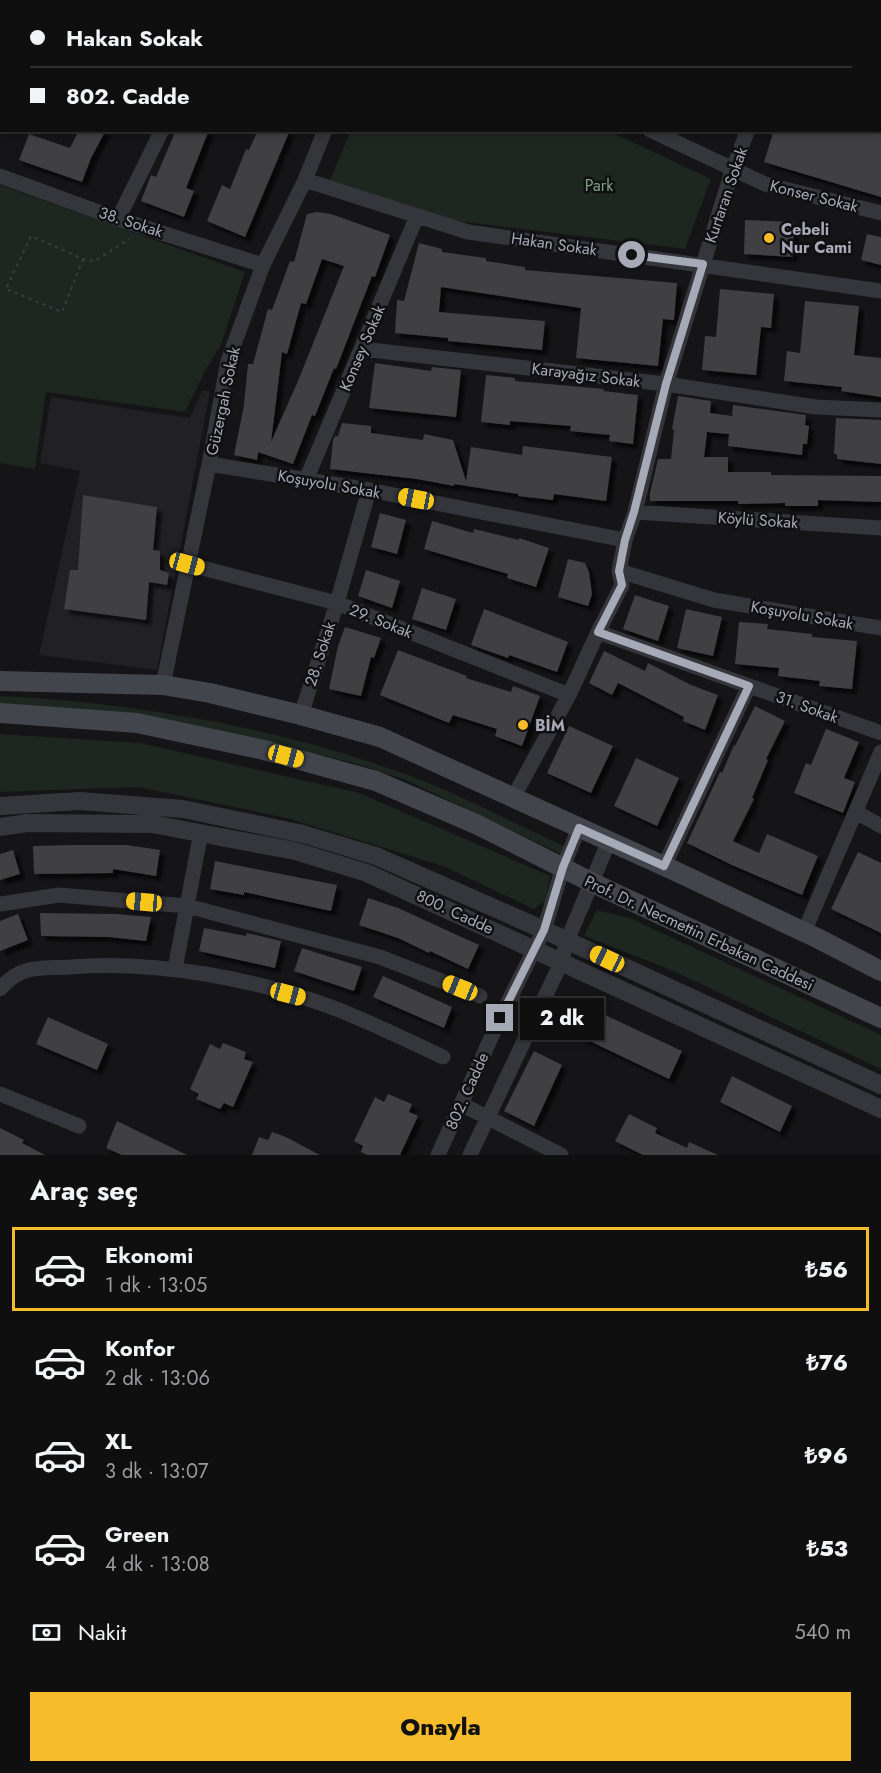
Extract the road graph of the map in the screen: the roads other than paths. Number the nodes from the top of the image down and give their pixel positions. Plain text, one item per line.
1 (161, 132) edge
2 (324, 132) edge
3 (654, 132) edge
4 (747, 132) edge
5 (733, 168) junction
6 (0, 176) edge
7 (304, 180) junction
8 (881, 213) edge
9 (417, 216) junction
10 (118, 219) junction
11 (703, 264) junction
12 (263, 265) junction
13 (881, 291) edge
14 (362, 349) junction
15 (666, 384) junction
16 (881, 410) edge
17 (209, 464) junction
18 (306, 480) junction
19 (369, 490) junction
20 (634, 512) junction
21 (881, 528) edge
22 (625, 540) junction
23 (187, 564) junction
24 (619, 571) junction
25 (337, 603) junction
26 (881, 628) edge
27 (598, 632) junction
28 (0, 681) edge
29 (163, 685) junction
30 (749, 686) junction
31 (569, 695) junction
32 (0, 713) edge
33 (301, 715) junction
34 (881, 733) edge
35 (881, 752) edge
36 (513, 798) junction
37 (0, 806) edge
38 (856, 812) junction
39 (881, 826) edge
40 (0, 827) edge
41 (579, 828) junction
42 (201, 832) junction
43 (609, 841) junction
44 (664, 866) junction
45 (563, 867) junction
46 (592, 883) junction
47 (0, 904) edge
48 (187, 906) junction
49 (544, 930) junction
50 (804, 932) junction
51 (567, 941) junction
52 (534, 949) junction
53 (561, 963) junction
54 (175, 969) junction
55 (881, 971) edge
56 (0, 989) edge
57 (480, 996) dead end
58 (881, 1018) edge
59 (443, 1057) dead end
60 (881, 1085) edge
61 (0, 1094) edge
62 (461, 1104) junction
63 (881, 1109) edge
64 (488, 1118) junction
65 (78, 1126) dead end
66 (438, 1155) edge
67 (470, 1155) edge
68 (561, 1155) edge

1 - 10 street
2 - 7 street, Güzergah Sokak
3 - 5 street, Konser Sokak
4 - 5 street, Kurtaran Sokak
5 - 8 street, Konser Sokak
5 - 11 street, Kurtaran Sokak
6 - 10 street, 38. Sokak
7 - 9 street, Hakan Sokak
7 - 12 street, Güzergah Sokak
9 - 11 street, Hakan Sokak
9 - 14 street, Konsey Sokak
10 - 12 street, 38. Sokak
11 - 13 street, Hakan Sokak
11 - 15 street, Kurtaran Sokak
12 - 17 street, Güzergah Sokak
14 - 15 street, Karayağız Sokak
14 - 18 street, Konsey Sokak
15 - 16 street, Karayağız Sokak
15 - 20 street, Kurtaran Sokak
17 - 18 street, Koşuyolu Sokak
17 - 23 street, Güzergah Sokak
18 - 19 street, Koşuyolu Sokak
19 - 22 street, Koşuyolu Sokak
19 - 25 street, 28. Sokak
20 - 21 street, Köylü Sokak
20 - 22 street, Kurtaran Sokak
22 - 24 street, Kurtaran Sokak
23 - 25 street, 29. Sokak
23 - 29 street, Güzergah Sokak
24 - 26 street, Koşuyolu Sokak
24 - 27 street, Kurtaran Sokak
25 - 31 street, 29. Sokak
25 - 33 street, 28. Sokak
27 - 30 street, 31. Sokak
27 - 31 street, Kurtaran Sokak
28 - 29 main road
29 - 33 main road
30 - 34 street, 31. Sokak
30 - 44 street
31 - 36 street, Kurtaran Sokak
32 - 45 main road, Prof. Dr. Necmettin Erbakan Caddesi
33 - 36 main road
35 - 38 street
36 - 41 main road
37 - 49 street, 800. Cadde
38 - 39 street
38 - 50 street
40 - 42 street, 800. Cadde
41 - 43 main road
41 - 45 street, 802. Cadde
42 - 48 street
42 - 52 street, 800. Cadde
43 - 44 main road
43 - 46 street, 802. Cadde
44 - 50 main road
45 - 46 main road, Prof. Dr. Necmettin Erbakan Caddesi
45 - 49 street, 802. Cadde
46 - 51 street, 802. Cadde
46 - 58 main road, Prof. Dr. Necmettin Erbakan Caddesi
47 - 48 street
48 - 54 street
48 - 57 street
49 - 51 street, 800. Cadde
49 - 52 street, 802. Cadde
50 - 55 main road
51 - 53 street, 802. Cadde
51 - 60 street, 800. Cadde
52 - 53 street, 800. Cadde
52 - 62 street, 802. Cadde
53 - 63 street, 800. Cadde
53 - 64 street, 802. Cadde
54 - 56 street
54 - 59 street
61 - 65 street
62 - 64 street
62 - 66 street, 802. Cadde
64 - 67 street, 802. Cadde
64 - 68 street

